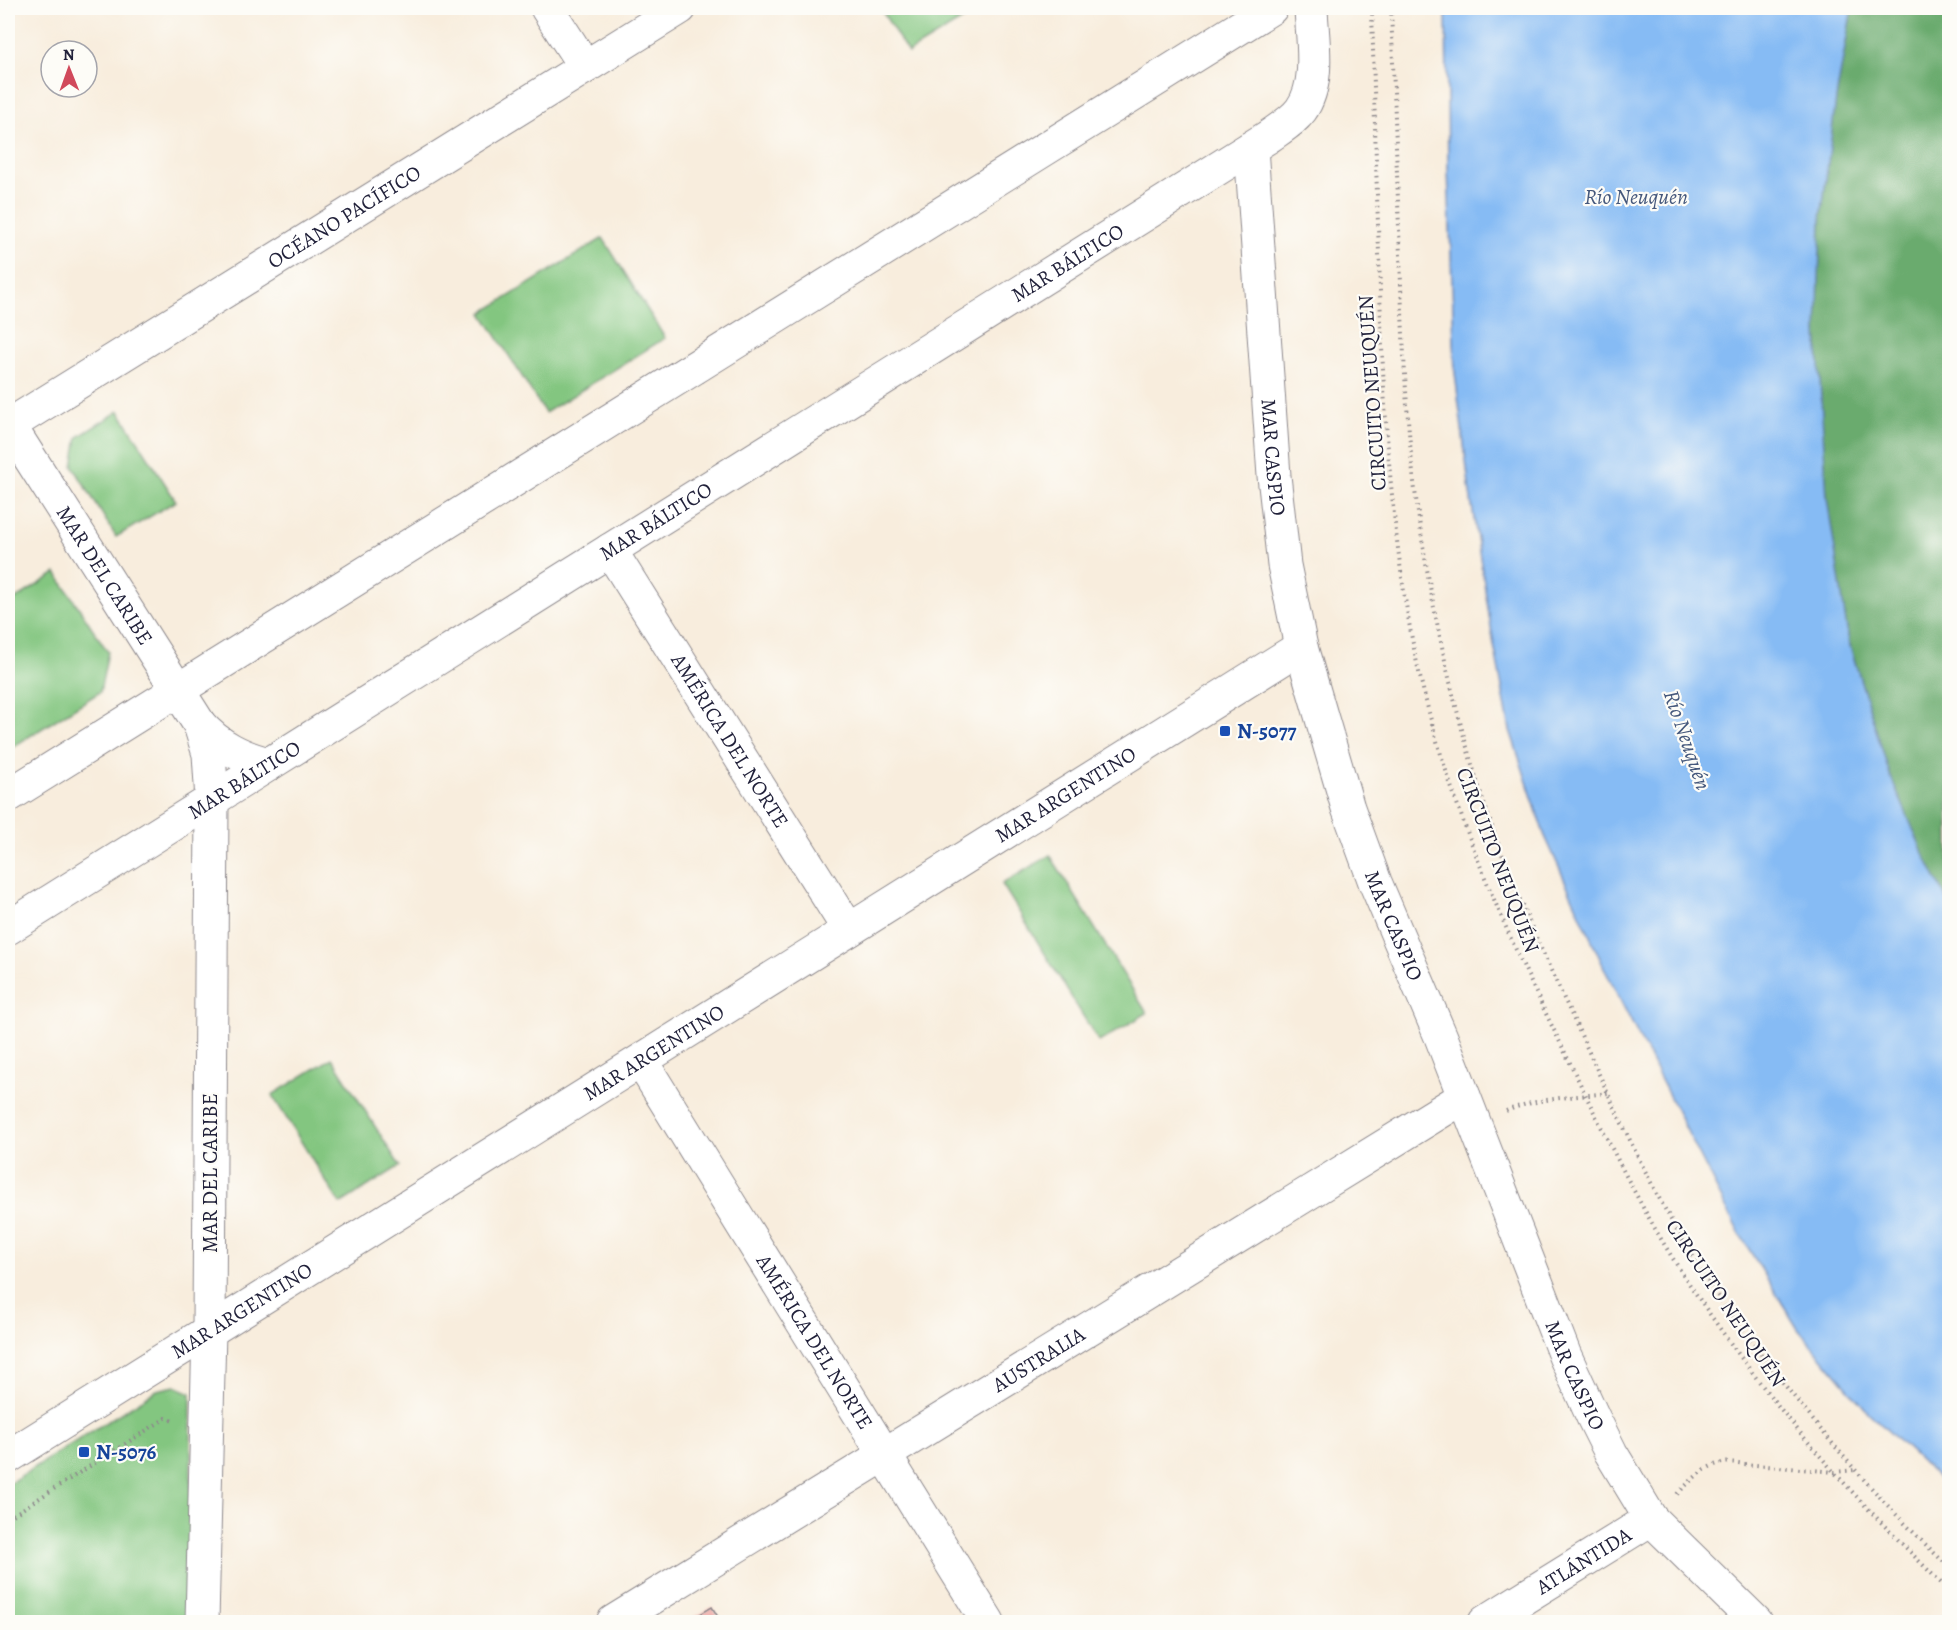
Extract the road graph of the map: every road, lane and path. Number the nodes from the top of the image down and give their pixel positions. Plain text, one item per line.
1 (547, 8) edge
2 (680, 8) edge
3 (1271, 8) edge
4 (1311, 8) edge
5 (1372, 8) edge
6 (1391, 8) edge
7 (585, 67) junction
8 (1251, 148) junction
9 (8, 426) edge
10 (610, 550) junction
11 (1301, 647) junction
12 (178, 690) junction
13 (200, 725) junction
14 (269, 764) junction
15 (8, 796) edge
16 (212, 800) junction
17 (8, 928) edge
18 (849, 930) junction
19 (641, 1061) junction
20 (1608, 1093) junction
21 (1586, 1095) junction
22 (1464, 1097) junction
23 (209, 1331) junction
24 (182, 1424) dead end
25 (884, 1455) junction
26 (8, 1457) edge
27 (1856, 1470) junction
28 (1835, 1472) junction
29 (8, 1518) edge
30 (1652, 1519) junction
31 (1950, 1568) edge
32 (1950, 1592) edge
33 (202, 1623) edge
34 (614, 1623) edge
35 (988, 1623) edge
36 (1485, 1623) edge
37 (1756, 1623) edge

1 - 7 street
2 - 7 street, OCÉANO PACÍFICO
3 - 12 street
4 - 8 street, MAR BÁLTICO
5 - 21 path, CIRCUITO NEUQUÉN
6 - 20 path
7 - 9 street, OCÉANO PACÍFICO
8 - 10 street, MAR BÁLTICO
8 - 11 street, MAR CASPIO
9 - 12 street, MAR DEL CARIBE
10 - 14 street, MAR BÁLTICO
10 - 18 street, AMÉRICA DEL NORTE
11 - 18 street, MAR ARGENTINO
11 - 22 street, MAR CASPIO
12 - 13 street, MAR DEL CARIBE
12 - 15 street
13 - 14 street, MAR DEL CARIBE
13 - 16 street, MAR DEL CARIBE
14 - 16 street, MAR BÁLTICO
16 - 17 street, MAR BÁLTICO
16 - 23 street, MAR DEL CARIBE
18 - 19 street, MAR ARGENTINO
19 - 23 street, MAR ARGENTINO
19 - 25 street, AMÉRICA DEL NORTE
20 - 21 path
20 - 27 path
21 - 22 path
21 - 28 path, CIRCUITO NEUQUÉN
22 - 25 street, AUSTRALIA
22 - 30 street, MAR CASPIO
23 - 26 street, MAR ARGENTINO
23 - 33 street, MAR DEL CARIBE
24 - 29 path
25 - 34 street, AUSTRALIA
25 - 35 street, AMÉRICA DEL NORTE
27 - 28 path
27 - 31 path
28 - 30 path
28 - 32 path, CIRCUITO NEUQUÉN
30 - 36 street, ATLÁNTIDA
30 - 37 street, MAR CASPIO

